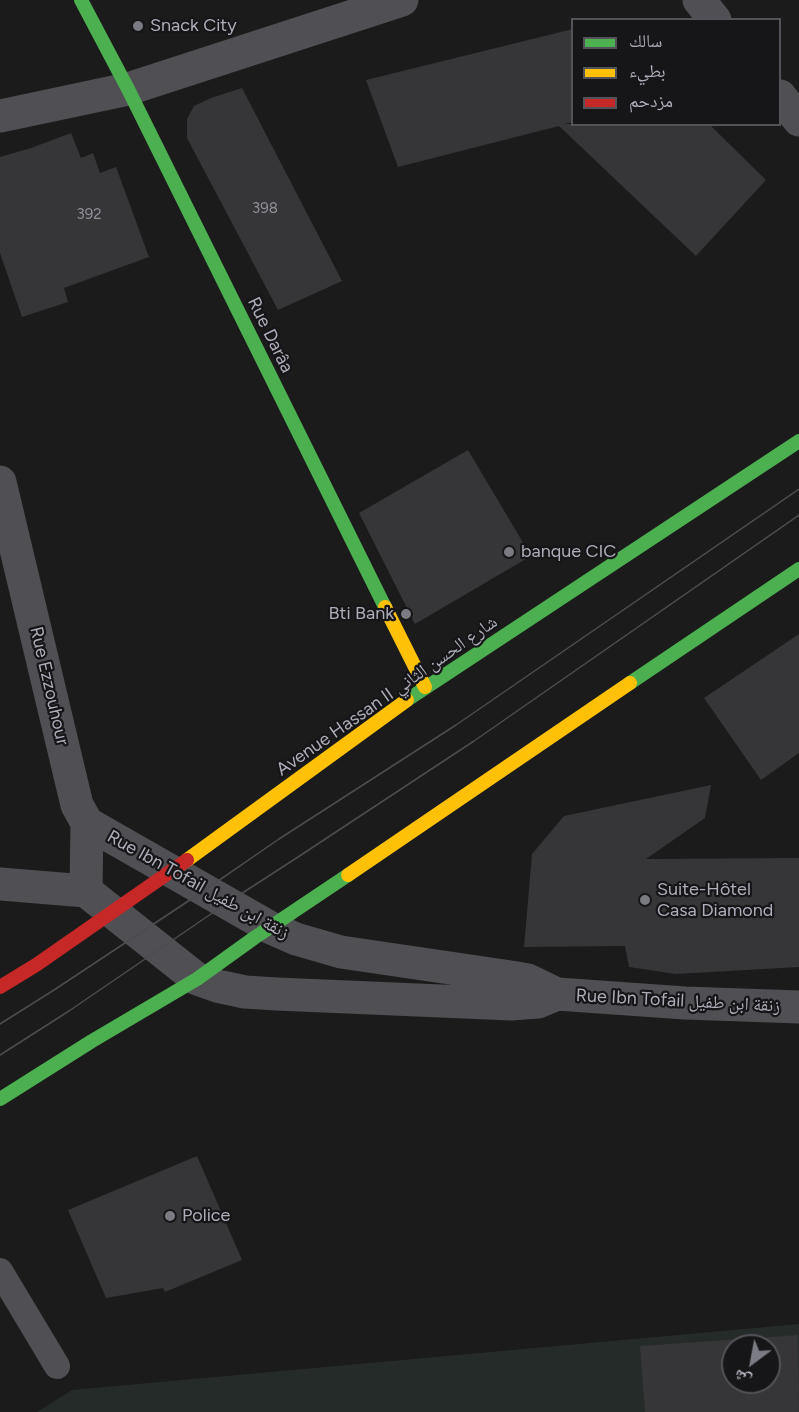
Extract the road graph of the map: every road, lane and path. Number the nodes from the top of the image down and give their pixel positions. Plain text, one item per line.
1 (81, 0) edge
2 (402, 0) edge
3 (699, 0) edge
4 (714, 18) edge
5 (128, 89) junction
6 (781, 97) edge
7 (0, 116) edge
8 (799, 120) edge
9 (799, 441) edge
10 (0, 482) edge
11 (799, 569) edge
12 (425, 687) junction
13 (87, 823) junction
14 (172, 871) junction
15 (0, 884) edge
16 (86, 891) junction
17 (113, 912) junction
18 (271, 928) junction
19 (198, 979) junction
20 (0, 987) edge
21 (557, 994) junction
22 (799, 1007) edge
23 (0, 1099) edge
24 (0, 1271) edge
25 (57, 1366) dead end

1 - 5 main road, Rue Darâa
2 - 5 street
3 - 4 street
5 - 7 street
5 - 12 main road, Rue Darâa
6 - 8 street
9 - 12 main road, Avenue Hassan II شارع الحسن الثاني
10 - 13 street, Rue Ezzouhour
11 - 18 main road
12 - 14 main road, Avenue Hassan II شارع الحسن الثاني
13 - 14 street, Rue Ibn Tofail زنقة ابن طفيل
13 - 16 street, Rue Ezzouhour
14 - 17 main road, Avenue Hassan II شارع الحسن الثاني
14 - 18 street, Rue Ibn Tofail زنقة ابن طفيل
15 - 16 street
16 - 17 street
17 - 19 street
17 - 20 main road, Avenue Hassan II شارع الحسن الثاني
18 - 19 main road
18 - 21 street, Rue Ibn Tofail زنقة ابن طفيل
19 - 21 street, Rue Ibn Tofail زنقة ابن طفيل
19 - 23 main road
21 - 22 street, Rue Ibn Tofail زنقة ابن طفيل
24 - 25 lane

